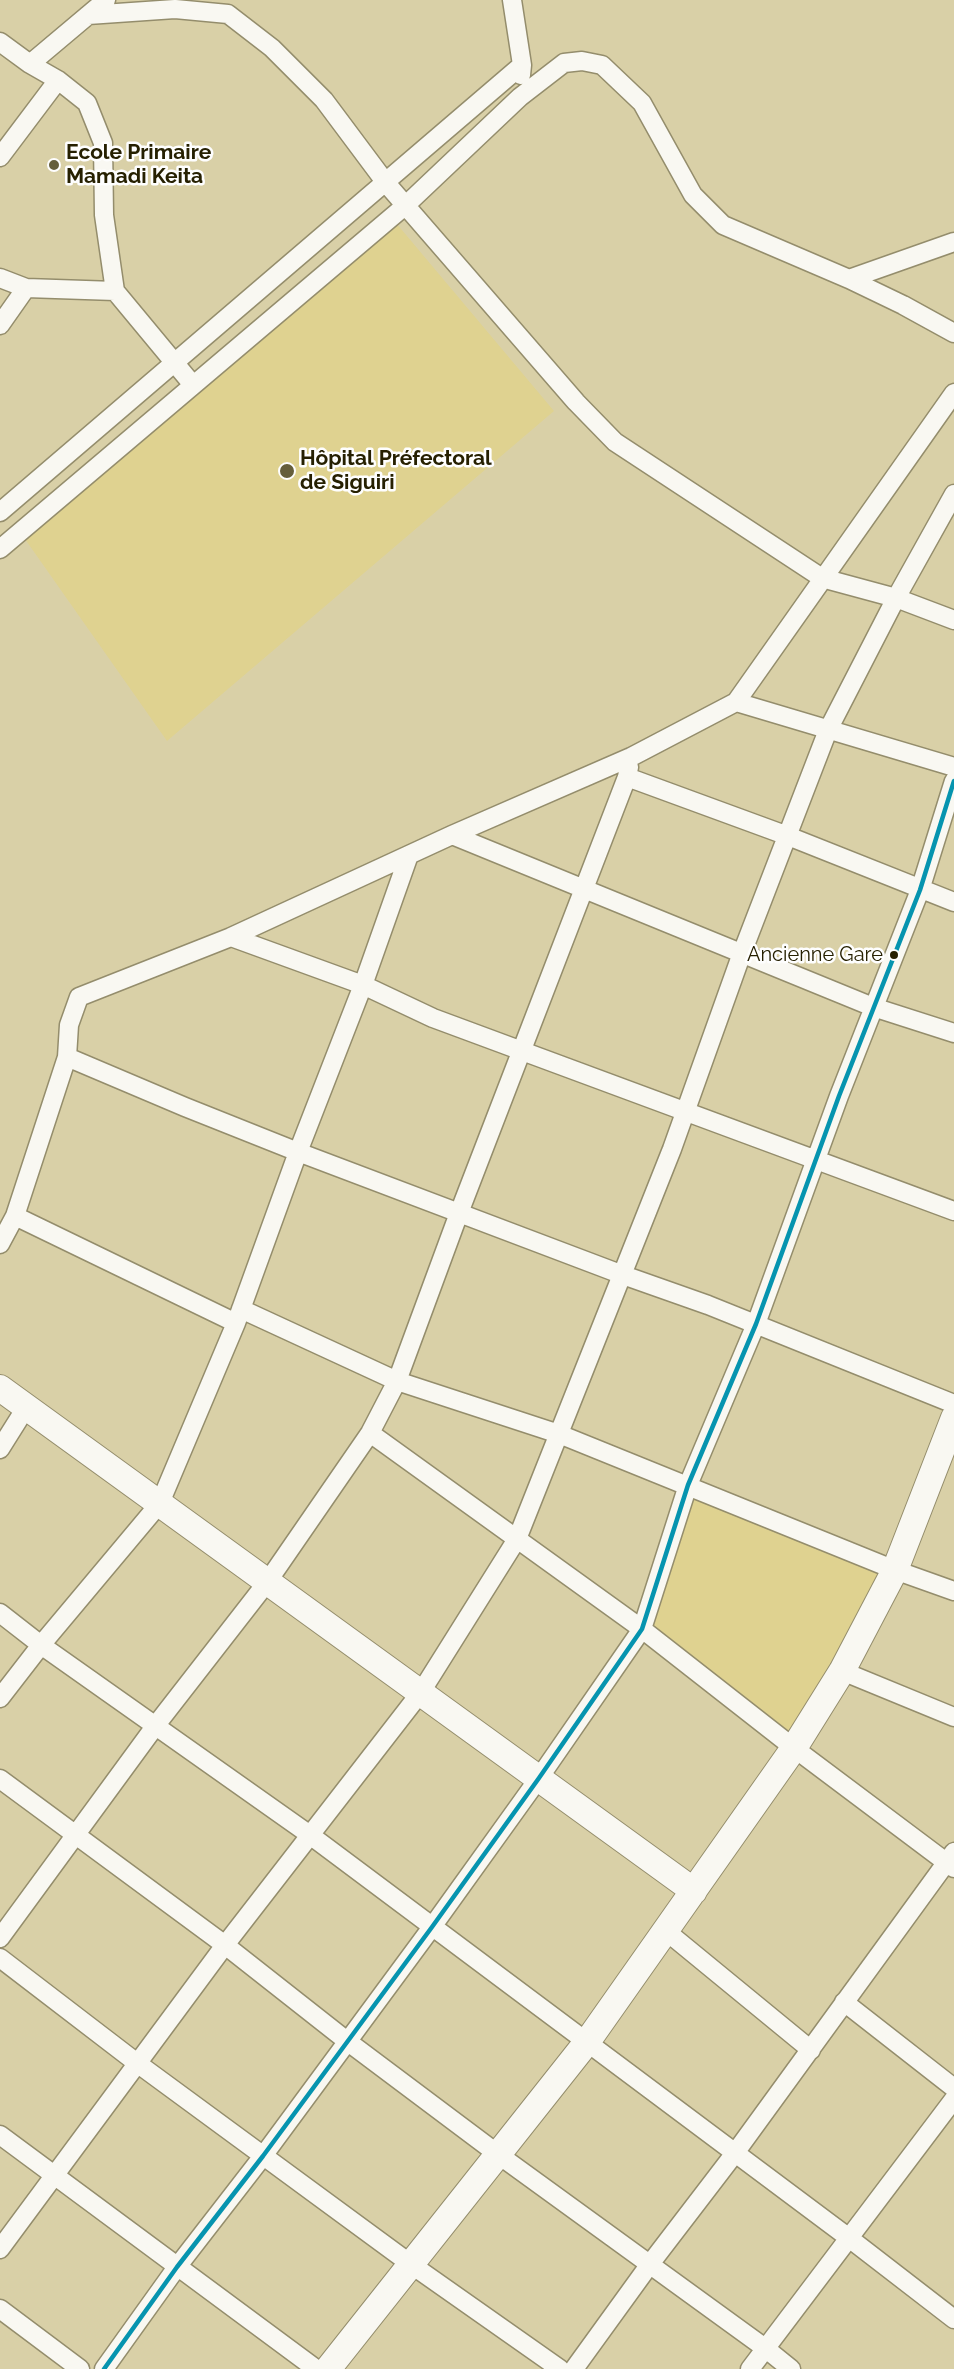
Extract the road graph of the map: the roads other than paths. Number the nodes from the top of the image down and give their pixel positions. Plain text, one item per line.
1 (106, 0) edge
2 (512, 0) edge
3 (88, 15) junction
4 (0, 42) edge
5 (30, 64) junction
6 (522, 65) junction
7 (58, 80) junction
8 (520, 97) junction
9 (0, 157) edge
10 (386, 183) junction
11 (406, 205) junction
12 (954, 242) edge
13 (0, 278) edge
14 (849, 279) junction
15 (26, 288) junction
16 (115, 291) junction
17 (0, 325) edge
18 (954, 333) edge
19 (174, 364) junction
20 (193, 385) junction
21 (954, 393) edge
22 (954, 494) edge
23 (0, 512) edge
24 (0, 549) edge
25 (822, 578) junction
26 (896, 598) junction
27 (954, 620) edge
28 (736, 702) junction
29 (828, 730) junction
30 (630, 757) junction
31 (954, 766) edge
32 (627, 777) junction
33 (954, 781) edge
34 (452, 836) junction
35 (788, 836) junction
36 (409, 855) junction
37 (582, 890) junction
38 (920, 890) junction
39 (954, 902) edge
40 (231, 937) junction
41 (742, 953) junction
42 (363, 985) junction
43 (873, 1007) junction
44 (954, 1033) edge
45 (521, 1051) junction
46 (67, 1057) junction
47 (686, 1112) junction
48 (298, 1152) junction
49 (815, 1160) junction
50 (954, 1210) edge
51 (459, 1213) junction
52 (15, 1216) junction
53 (0, 1244) edge
54 (623, 1275) junction
55 (239, 1316) junction
56 (756, 1324) junction
57 (397, 1381) junction
58 (0, 1388) edge
59 (954, 1404) edge
60 (27, 1406) junction
61 (954, 1418) edge
62 (370, 1433) junction
63 (559, 1434) junction
64 (0, 1449) edge
65 (688, 1485) junction
66 (160, 1503) junction
67 (517, 1539) junction
68 (895, 1570) junction
69 (268, 1581) junction
70 (954, 1590) edge
71 (0, 1613) edge
72 (642, 1629) junction
73 (41, 1645) junction
74 (842, 1671) junction
75 (421, 1692) junction
76 (0, 1698) edge
77 (954, 1717) edge
78 (156, 1725) junction
79 (794, 1748) junction
80 (539, 1778) junction
81 (0, 1779) edge
82 (75, 1835) junction
83 (310, 1835) junction
84 (952, 1861) edge
85 (694, 1891) junction
86 (432, 1927) junction
87 (666, 1931) junction
88 (0, 1938) edge
89 (225, 1945) junction
90 (0, 1958) edge
91 (844, 2002) junction
92 (347, 2041) junction
93 (587, 2042) junction
94 (811, 2050) junction
95 (137, 2063) junction
96 (954, 2088) edge
97 (954, 2099) edge
98 (0, 2135) edge
99 (735, 2153) junction
100 (499, 2155) junction
101 (263, 2156) junction
102 (53, 2175) junction
103 (849, 2238) junction
104 (0, 2249) edge
105 (650, 2264) junction
106 (412, 2265) junction
107 (177, 2267) junction
108 (0, 2309) edge
109 (954, 2319) edge
110 (765, 2348) junction
111 (80, 2369) edge
112 (104, 2369) edge
113 (316, 2369) edge
114 (328, 2369) edge
115 (560, 2369) edge
116 (574, 2369) edge
117 (750, 2369) edge
118 (791, 2369) edge

1 - 3 street
2 - 6 street
3 - 5 street
3 - 10 street
4 - 5 street
5 - 7 street
6 - 8 street
6 - 10 street
7 - 9 street
7 - 16 street
8 - 11 street
8 - 14 street
10 - 11 street
10 - 19 street
11 - 20 street
11 - 25 street
12 - 14 street
13 - 15 street
14 - 18 street
15 - 16 street
15 - 17 street
16 - 19 street
19 - 20 street
19 - 23 street
20 - 24 street
21 - 25 street
22 - 26 street
25 - 26 street
25 - 28 street
26 - 27 street
26 - 29 street
28 - 29 street
28 - 30 street
29 - 31 street
29 - 35 street
30 - 32 street
30 - 34 street
32 - 35 street
32 - 37 street
33 - 38 street
34 - 36 street
34 - 37 street
35 - 38 street
35 - 41 street
36 - 40 street
36 - 42 street
37 - 41 street
37 - 45 street
38 - 39 street
38 - 43 street
40 - 42 street
40 - 46 street
41 - 43 street
41 - 47 street
42 - 45 street
42 - 48 street
43 - 44 street
43 - 49 street
45 - 47 street
45 - 51 street
46 - 48 street
46 - 52 street
47 - 49 street
47 - 54 street
48 - 51 street
48 - 55 street
49 - 50 street
49 - 56 street
51 - 54 street
51 - 57 street
52 - 53 street
52 - 55 street
54 - 56 street
54 - 63 street
55 - 57 street
55 - 66 street
56 - 59 street
56 - 65 street
57 - 62 street
57 - 63 street
58 - 60 street
60 - 64 street
60 - 66 street
61 - 68 street
62 - 67 street
62 - 69 street
63 - 65 street
63 - 67 street
65 - 68 street
65 - 72 street
66 - 69 street
66 - 73 street
67 - 72 street
67 - 75 street
68 - 70 street
68 - 74 street
69 - 75 street
69 - 78 street
71 - 73 street
72 - 79 street
72 - 80 street
73 - 76 street
73 - 78 street
74 - 77 street
74 - 79 street
75 - 80 street
75 - 83 street
78 - 82 street
78 - 83 street
79 - 84 street
79 - 85 street
80 - 85 street
80 - 86 street
81 - 82 street
82 - 88 street
82 - 89 street
83 - 86 street
83 - 89 street
84 - 91 street
85 - 87 street
86 - 92 street
86 - 93 street
87 - 93 street
87 - 94 street
89 - 92 street
89 - 95 street
90 - 95 street
91 - 94 street
91 - 96 street
92 - 100 street
92 - 101 street
93 - 99 street
93 - 100 street
94 - 99 street
95 - 101 street
95 - 102 street
97 - 103 street
98 - 102 street
99 - 103 street
99 - 105 street
100 - 105 street
100 - 106 street
101 - 106 street
101 - 107 street
102 - 104 street
102 - 107 street
103 - 109 street
103 - 110 street
105 - 110 street
105 - 116 street
106 - 114 street
106 - 115 street
107 - 112 street
107 - 113 street
108 - 111 street
110 - 117 street
110 - 118 street

